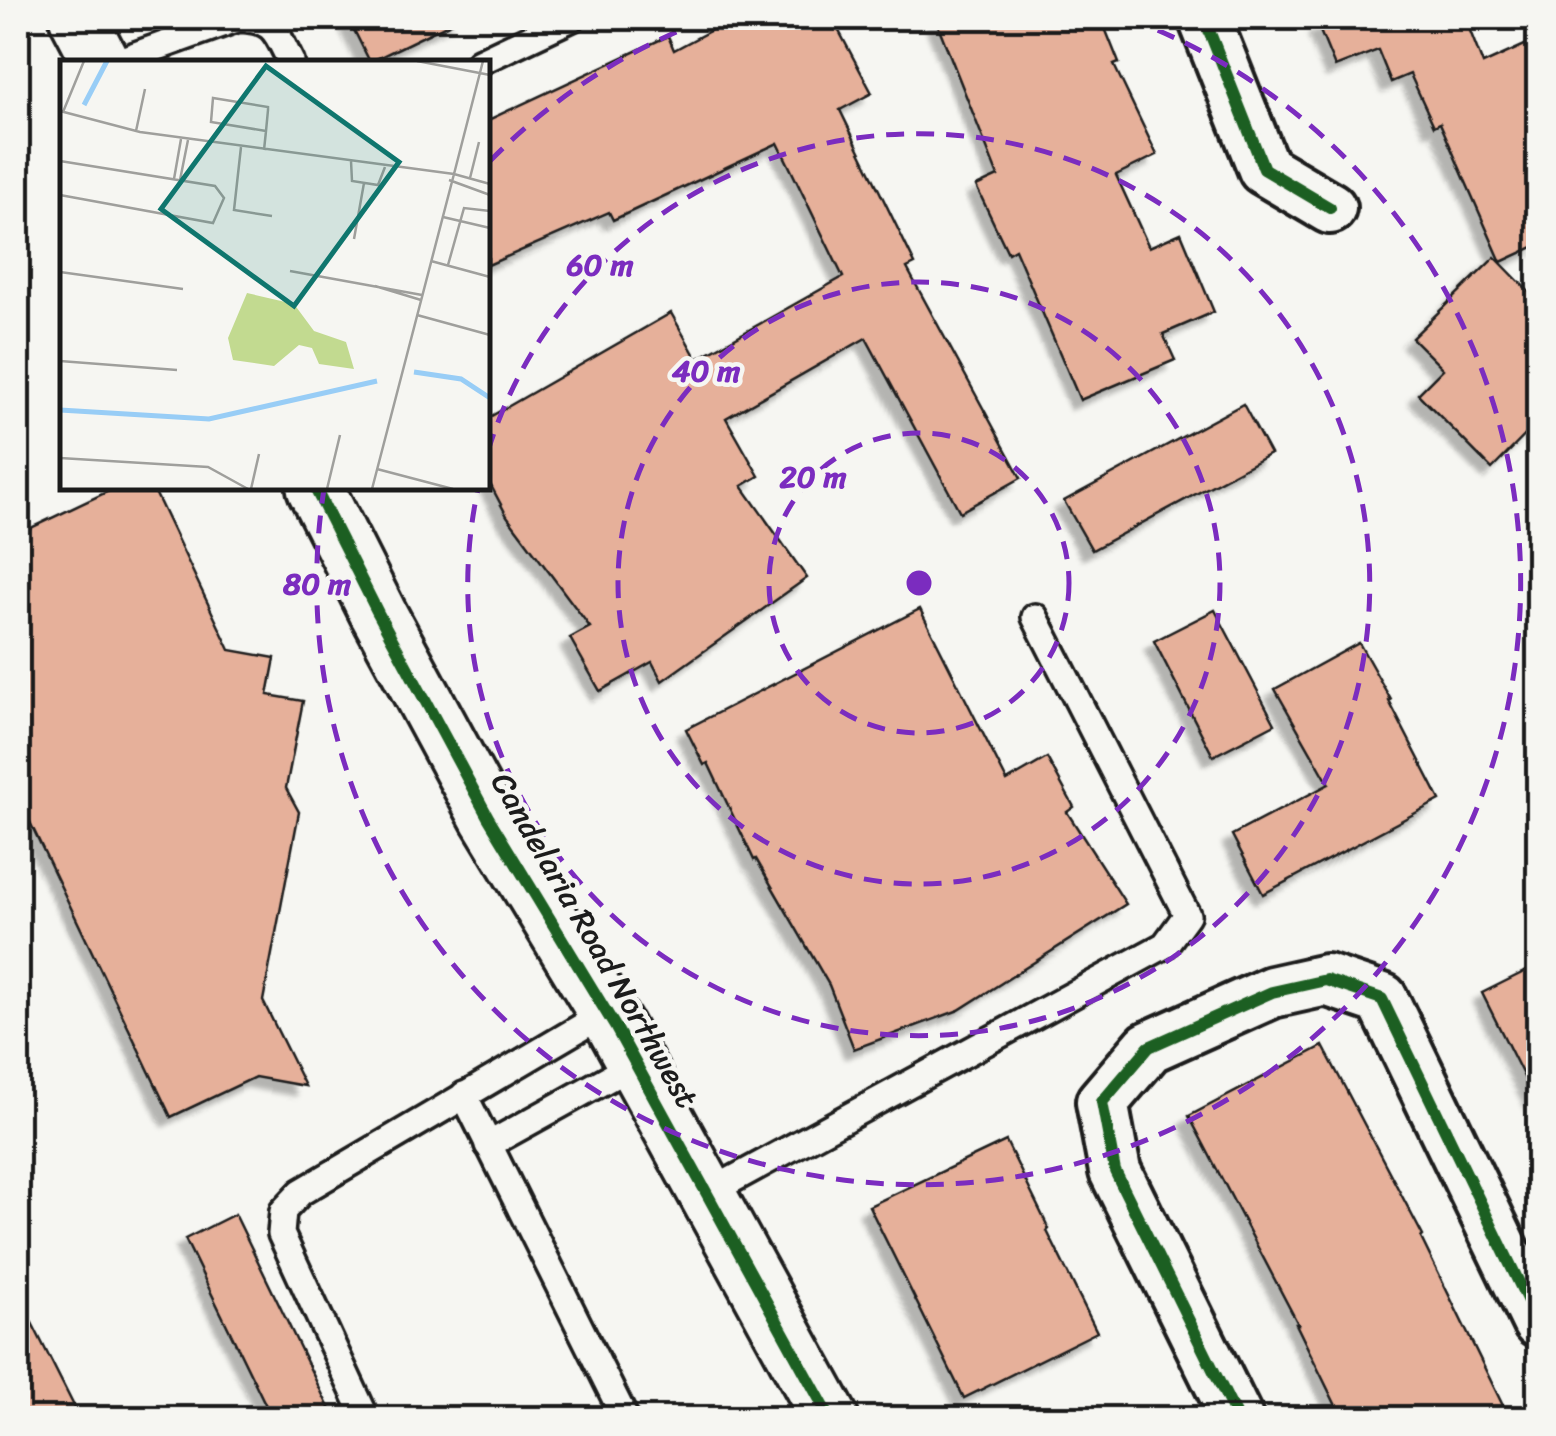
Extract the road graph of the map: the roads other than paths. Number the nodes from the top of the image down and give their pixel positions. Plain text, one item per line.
1 (78, 18) edge
2 (572, 18) edge
3 (1204, 18) edge
4 (100, 60) edge
5 (122, 60) edge
6 (289, 60) edge
7 (484, 60) edge
8 (1330, 208) dead end
9 (316, 490) edge
10 (1035, 617) dead end
11 (607, 1012) junction
12 (636, 1063) junction
13 (464, 1096) junction
14 (488, 1145) junction
15 (708, 1193) junction
16 (1538, 1322) edge
17 (366, 1418) edge
18 (626, 1418) edge
19 (830, 1418) edge
20 (1237, 1418) edge

1 - 4 main road
2 - 7 lane
3 - 8 street
5 - 6 lane
9 - 11 main road, Candelaria Road Northwest
10 - 15 lane
11 - 12 main road, Candelaria Road Northwest
11 - 13 lane
12 - 14 lane
12 - 15 main road, Candelaria Road Northwest
13 - 14 lane
13 - 17 lane
14 - 18 lane
15 - 19 main road, Candelaria Road Northwest
16 - 20 street

